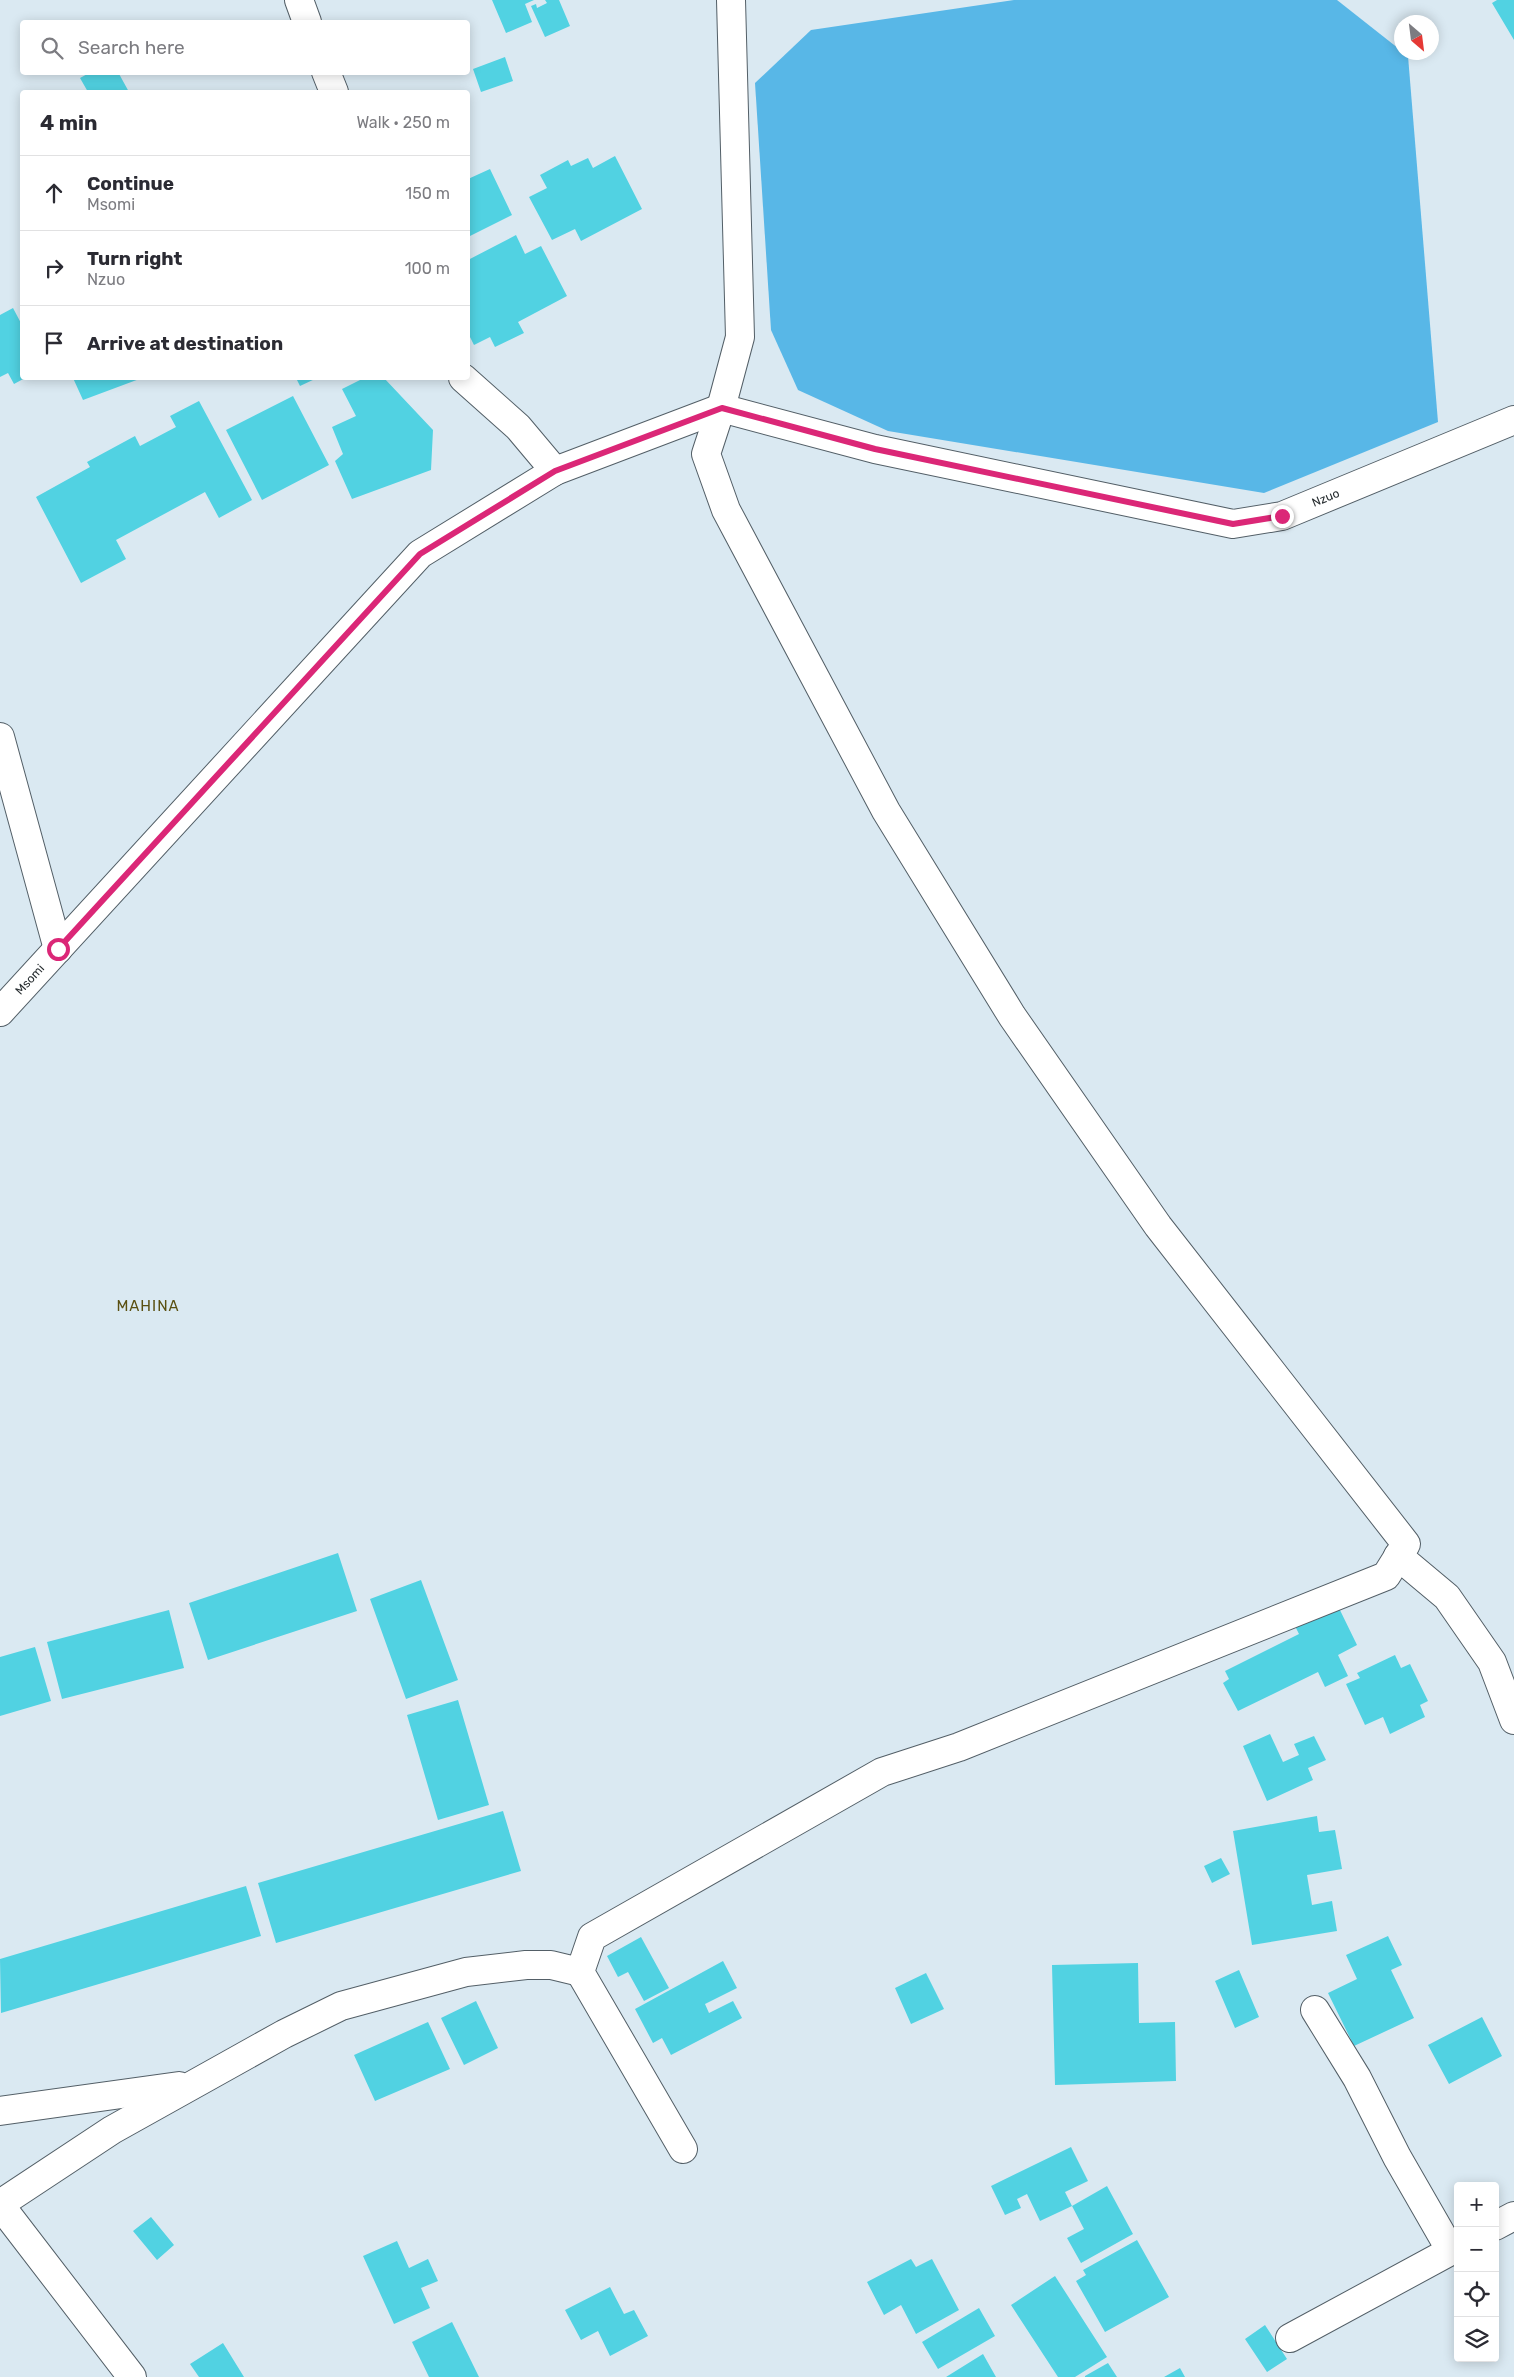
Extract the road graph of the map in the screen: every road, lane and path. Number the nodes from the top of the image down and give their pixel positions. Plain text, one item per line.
1 (299, 0) edge
2 (732, 0) edge
3 (307, 20) edge
4 (327, 75) edge
5 (333, 90) edge
6 (465, 380) edge
7 (722, 408) junction
8 (1514, 420) edge
9 (555, 471) junction
10 (0, 737) edge
11 (58, 949) junction
12 (0, 1012) edge
13 (1398, 1556) junction
14 (1514, 1720) edge
15 (580, 1972) junction
16 (1315, 2010) dead end
17 (194, 2084) junction
18 (0, 2111) edge
19 (683, 2149) dead end
20 (0, 2204) edge
21 (1514, 2216) edge
22 (1499, 2224) edge
23 (1454, 2247) edge
24 (1454, 2250) edge
25 (1290, 2338) dead end
26 (132, 2377) edge

1 - 3 street
2 - 7 street
4 - 5 street
6 - 9 street
7 - 8 street, Nzuo
7 - 9 street, Msomi
7 - 13 street
9 - 11 street, Msomi
10 - 11 street
11 - 12 street, Msomi
13 - 14 street
13 - 15 street
15 - 17 street
15 - 19 street
16 - 23 street
17 - 18 street
17 - 20 street
20 - 26 street
21 - 22 street
24 - 25 street

